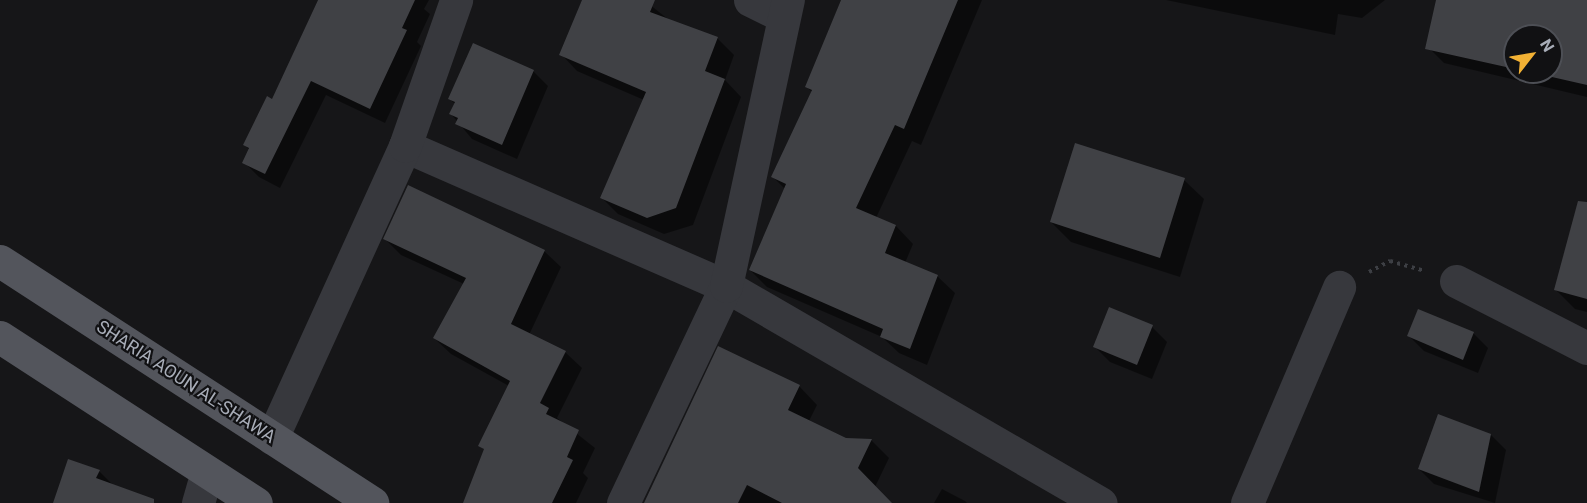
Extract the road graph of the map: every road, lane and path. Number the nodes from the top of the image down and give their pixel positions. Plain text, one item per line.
1 (456, 0) edge
2 (750, 0) edge
3 (786, 8) edge
4 (405, 146) junction
5 (0, 261) edge
6 (1456, 281) joint
7 (726, 286) junction
8 (1340, 287) joint
9 (0, 337) edge
10 (1587, 348) edge
11 (272, 438) junction
12 (207, 472) junction
13 (198, 503) edge
14 (255, 503) edge
15 (372, 503) edge
16 (623, 503) edge
17 (1101, 503) edge
18 (1246, 503) edge

1 - 4 street
2 - 3 street
3 - 7 street
4 - 7 street
4 - 11 street
5 - 11 main road, SHARIA AOUN AL-SHAWA
6 - 8 path
6 - 10 street
7 - 16 street
7 - 17 street
8 - 18 street
9 - 12 main road
11 - 15 main road, SHARIA AOUN AL-SHAWA
12 - 13 street
12 - 14 main road

